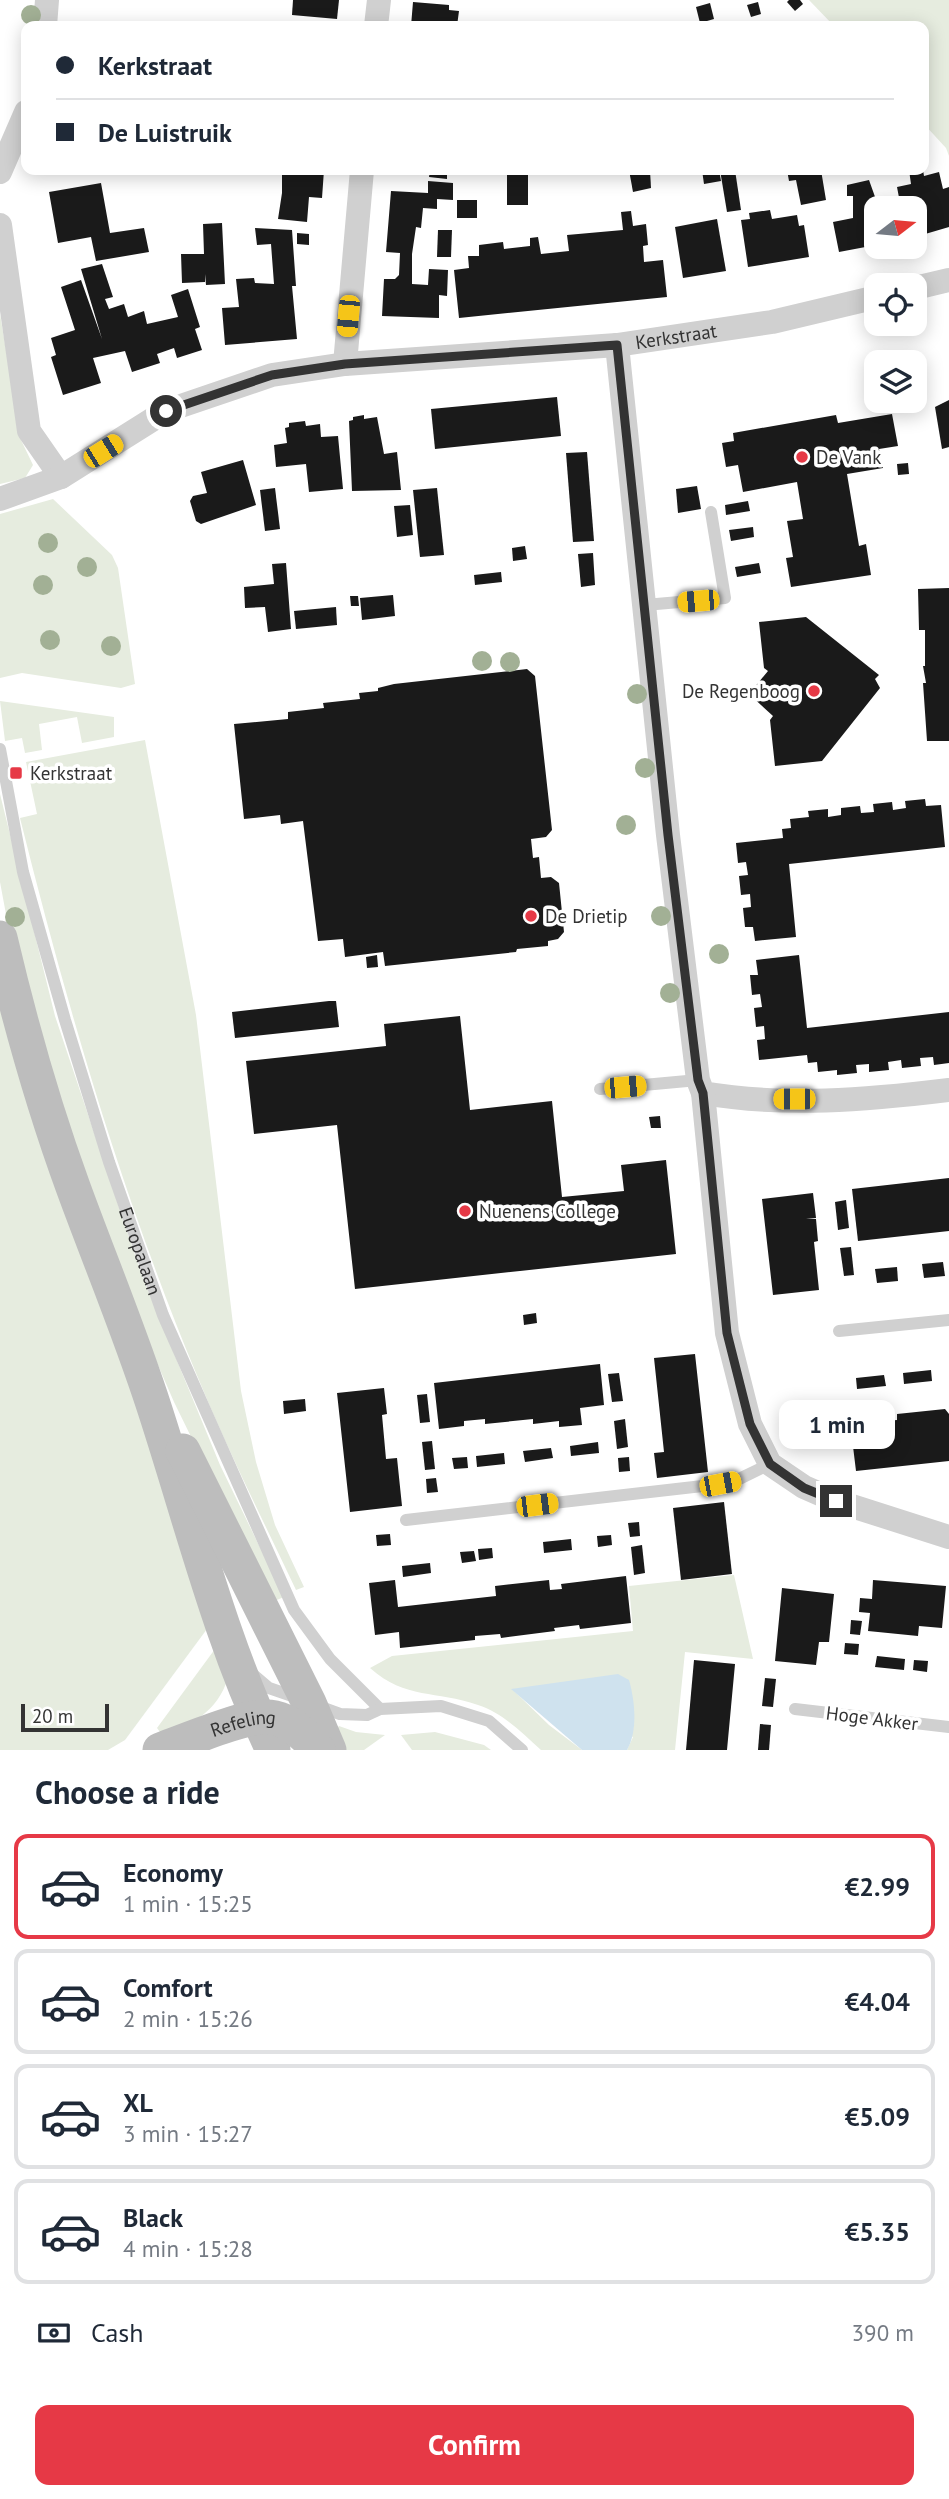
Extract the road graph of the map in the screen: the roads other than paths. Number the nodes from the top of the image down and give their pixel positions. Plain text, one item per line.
1 (47, 0) edge
2 (379, 0) edge
3 (45, 21) edge
4 (377, 21) edge
5 (21, 124) edge
6 (0, 172) edge
7 (362, 175) edge
8 (0, 225) edge
9 (949, 280) edge
10 (927, 285) edge
11 (864, 300) edge
12 (617, 345) junction
13 (345, 364) junction
14 (61, 477) junction
15 (0, 499) edge
16 (711, 512) dead end
17 (645, 605) junction
18 (0, 749) edge
19 (0, 938) edge
20 (700, 1087) junction
21 (600, 1089) dead end
22 (949, 1090) edge
23 (949, 1320) edge
24 (839, 1331) dead end
25 (155, 1410) junction
26 (770, 1464) junction
27 (406, 1520) dead end
28 (949, 1537) edge
29 (236, 1660) junction
30 (309, 1703) junction
31 (380, 1709) junction
32 (795, 1709) dead end
33 (257, 1715) junction
34 (949, 1727) edge
35 (160, 1750) edge
36 (273, 1750) edge
37 (318, 1750) edge
38 (329, 1750) edge
39 (522, 1750) edge

1 - 3 street
2 - 4 street
5 - 6 street
7 - 13 street
8 - 14 street
9 - 10 street
11 - 12 street, Kerkstraat
12 - 13 street, Kerkstraat
12 - 17 street
13 - 14 street, Kerkstraat
14 - 15 street, Kerkstraat
16 - 17 lane
17 - 20 street
18 - 31 lane, Europalaan
19 - 25 main road
20 - 21 lane
20 - 22 street
20 - 26 street
23 - 24 lane
25 - 29 main road
25 - 30 main road
26 - 27 lane
26 - 28 street
29 - 30 lane
29 - 33 main road
30 - 31 lane
30 - 38 main road
31 - 39 lane
32 - 34 lane, Hoge Akker
33 - 35 main road, Refeling
33 - 36 main road
33 - 37 main road, Refeling

